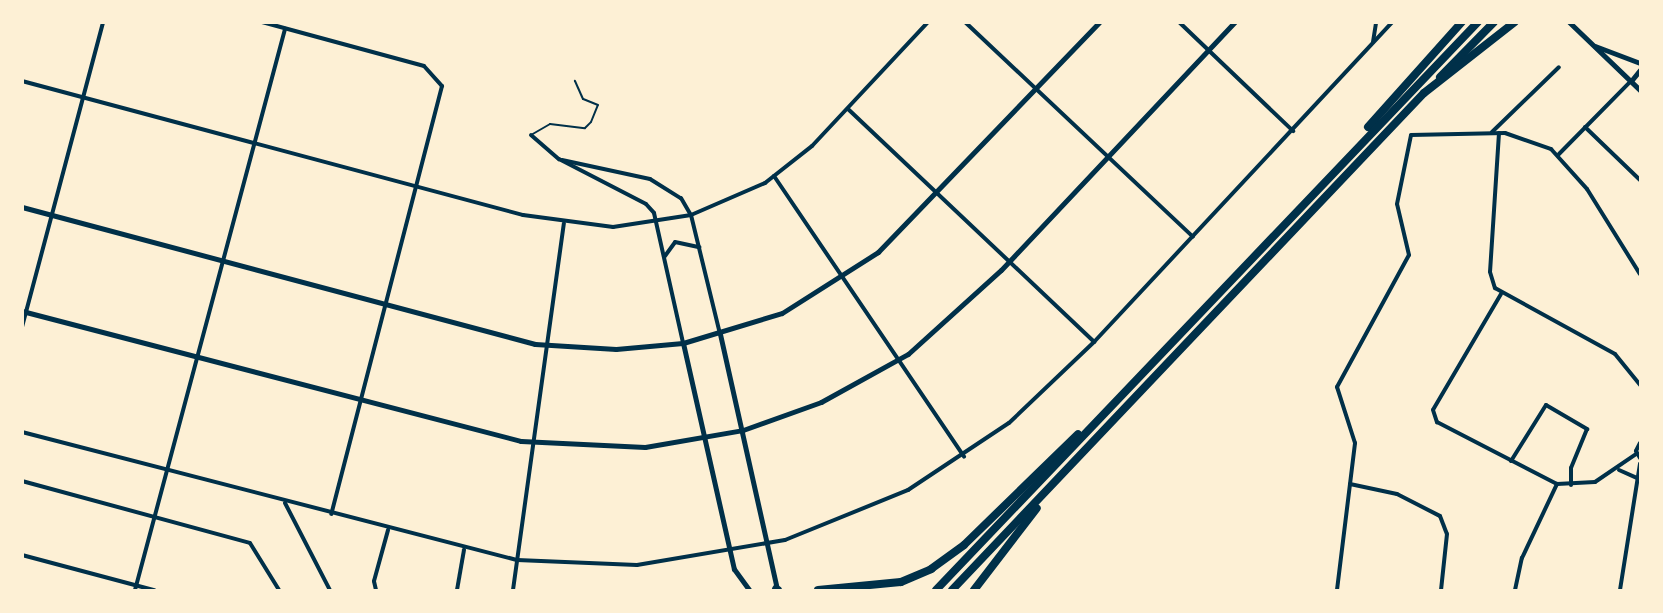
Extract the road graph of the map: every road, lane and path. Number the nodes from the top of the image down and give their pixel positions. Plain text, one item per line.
1 (103, 22) edge
2 (262, 22) edge
3 (928, 22) edge
4 (965, 22) edge
5 (1099, 22) edge
6 (1179, 22) edge
7 (1235, 22) edge
8 (1376, 22) edge
9 (1392, 22) edge
10 (1462, 22) edge
11 (1478, 22) edge
12 (1494, 22) edge
13 (1515, 22) edge
14 (1569, 22) edge
15 (285, 29) junction
16 (1593, 46) junction
17 (1371, 49) junction
18 (1208, 51) junction
19 (1641, 63) edge
20 (1559, 67) dead end
21 (1641, 70) edge
22 (22, 81) edge
23 (575, 81) dead end
24 (1631, 81) junction
25 (1035, 89) junction
26 (1641, 90) edge
27 (1425, 93) junction
28 (84, 97) junction
29 (848, 109) junction
30 (1585, 127) junction
31 (1293, 131) junction
32 (1492, 132) junction
33 (1499, 133) junction
34 (531, 135) joint
35 (254, 143) junction
36 (1559, 154) junction
37 (1108, 156) junction
38 (559, 159) junction
39 (1329, 174) junction
40 (774, 176) junction
41 (1641, 180) edge
42 (419, 187) junction
43 (938, 194) junction
44 (22, 207) edge
45 (51, 215) junction
46 (691, 215) junction
47 (657, 222) junction
48 (564, 224) junction
49 (1193, 237) junction
50 (700, 248) junction
51 (664, 257) junction
52 (1008, 260) junction
53 (223, 262) junction
54 (1641, 274) edge
55 (843, 278) junction
56 (1501, 294) junction
57 (387, 306) junction
58 (24, 312) edge
59 (22, 327) edge
60 (720, 334) junction
61 (1094, 342) junction
62 (683, 343) junction
63 (546, 346) junction
64 (197, 357) junction
65 (899, 361) junction
66 (1640, 383) edge
67 (361, 402) junction
68 (1106, 409) junction
69 (743, 430) junction
70 (22, 432) edge
71 (705, 439) junction
72 (533, 443) junction
73 (1641, 443) edge
74 (1636, 454) junction
75 (964, 457) junction
76 (1641, 458) edge
77 (1511, 461) junction
78 (1641, 464) edge
79 (1070, 467) junction
80 (167, 470) junction
81 (1618, 470) junction
82 (1638, 480) junction
83 (22, 481) edge
84 (1350, 484) junction
85 (1557, 484) junction
86 (1571, 485) junction
87 (285, 502) junction
88 (331, 514) junction
89 (155, 517) junction
90 (388, 530) junction
91 (767, 545) junction
92 (464, 550) junction
93 (731, 553) junction
94 (22, 555) edge
95 (517, 560) junction
96 (136, 588) edge
97 (777, 590) edge
98 (154, 591) edge
99 (279, 591) edge
100 (330, 591) edge
101 (376, 591) edge
102 (457, 591) edge
103 (513, 591) edge
104 (749, 591) edge
105 (818, 591) edge
106 (936, 591) edge
107 (952, 591) edge
108 (974, 591) edge
109 (1338, 591) edge
110 (1441, 591) edge
111 (1515, 591) edge
112 (1620, 591) edge

1 - 28 street
2 - 15 street
3 - 29 street
4 - 25 street
5 - 25 street
6 - 18 street
7 - 18 street
8 - 17 street
9 - 17 street
10 - 39 highway
11 - 39 highway
12 - 27 highway
13 - 27 highway
14 - 16 street
15 - 35 street
15 - 42 street
16 - 19 street
16 - 24 street
17 - 31 street
18 - 31 street
18 - 37 street
20 - 32 street
21 - 24 street
22 - 28 street
23 - 34 lane
24 - 26 street
24 - 30 street
25 - 37 street
25 - 43 street
27 - 79 highway
28 - 35 street
28 - 45 street
29 - 40 street
29 - 43 street
30 - 36 street
30 - 41 street
31 - 49 street
32 - 33 street
32 - 84 street
33 - 36 street
33 - 56 street
34 - 38 street
35 - 42 street
35 - 53 street
36 - 54 street
37 - 49 street
37 - 52 street
38 - 46 street
38 - 47 street
39 - 68 highway
40 - 46 street
40 - 55 street
42 - 48 street
42 - 57 street
43 - 52 street
43 - 55 street
44 - 45 street
45 - 53 street
45 - 58 street
46 - 47 street
46 - 50 street
47 - 48 street
47 - 51 street
48 - 63 street
49 - 61 street
50 - 51 street
50 - 60 street
51 - 62 street
52 - 61 street
52 - 65 street
53 - 57 street
53 - 64 street
55 - 60 street
55 - 65 street
56 - 66 street
56 - 77 street
57 - 63 street
57 - 67 street
58 - 59 street
58 - 64 street
60 - 62 street
60 - 69 street
61 - 75 street
62 - 63 street
62 - 71 street
63 - 72 street
64 - 67 street
64 - 80 street
65 - 69 street
65 - 75 street
67 - 72 street
67 - 88 street
68 - 105 highway
68 - 106 highway
69 - 71 street
69 - 91 street
70 - 80 street
71 - 72 street
71 - 93 street
72 - 95 street
73 - 74 street
74 - 76 street
74 - 81 street
75 - 91 street
77 - 85 street
77 - 86 street
78 - 82 street
79 - 107 highway
79 - 108 highway
80 - 87 street
80 - 89 street
81 - 82 street
81 - 86 street
82 - 112 street
83 - 89 street
84 - 109 street
84 - 110 street
85 - 86 street
85 - 111 street
87 - 88 street
87 - 100 street
88 - 90 street
89 - 96 street
89 - 99 street
90 - 92 street
90 - 101 street
91 - 93 street
91 - 97 street
92 - 95 street
92 - 102 street
93 - 95 street
93 - 104 street
94 - 96 street
95 - 103 street
96 - 98 street

